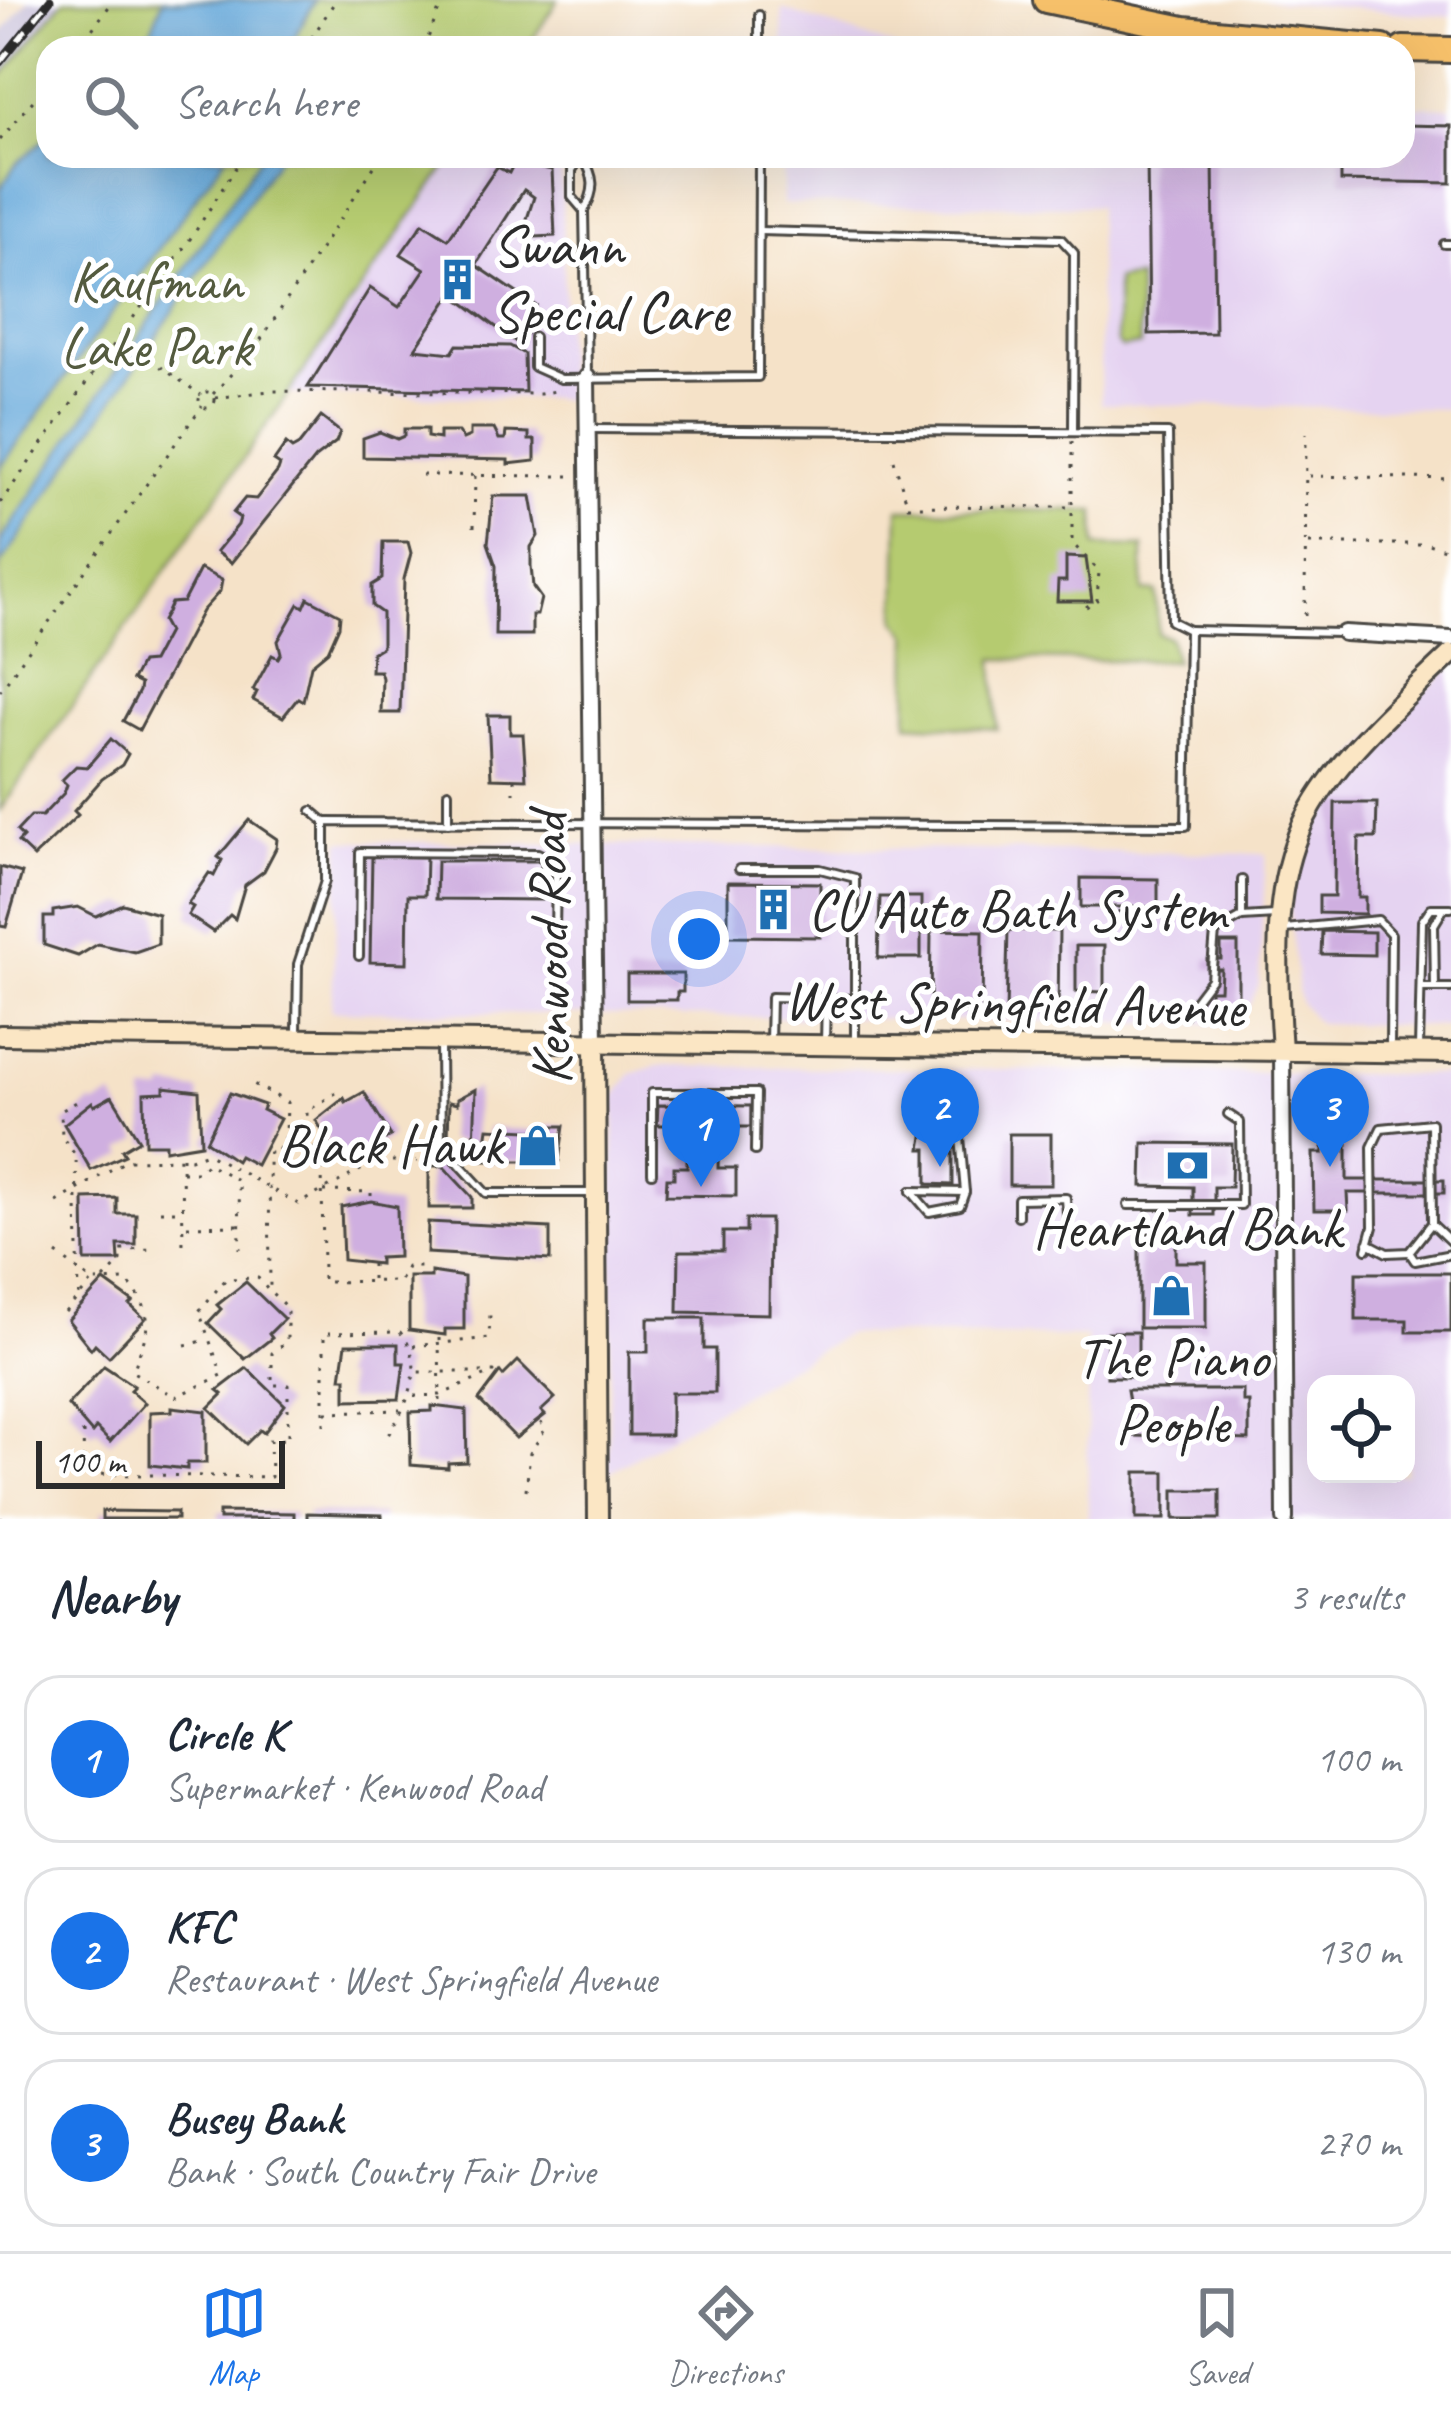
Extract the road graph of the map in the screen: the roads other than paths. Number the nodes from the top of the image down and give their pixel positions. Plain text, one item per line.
1 (1046, 0) edge
2 (759, 15) dead end
3 (759, 36) edge
4 (1238, 36) edge
5 (1415, 49) edge
6 (1451, 50) edge
7 (573, 168) edge
8 (590, 168) edge
9 (759, 168) edge
10 (584, 211) junction
11 (759, 231) junction
12 (534, 337) dead end
13 (587, 377) junction
14 (588, 429) junction
15 (1073, 432) junction
16 (1189, 630) junction
17 (1344, 633) joint
18 (1451, 639) edge
19 (1446, 665) edge
20 (448, 792) dead end
21 (312, 812) dead end
22 (592, 820) junction
23 (325, 822) junction
24 (448, 823) junction
25 (739, 868) dead end
26 (1242, 880) dead end
27 (1448, 908) edge
28 (1241, 917) junction
29 (1280, 922) junction
30 (556, 932) dead end
31 (359, 956) dead end
32 (1421, 988) junction
33 (1435, 988) junction
34 (1451, 988) edge
35 (826, 998) junction
36 (855, 999) junction
37 (1183, 1016) dead end
38 (0, 1035) edge
39 (297, 1041) junction
40 (440, 1042) junction
41 (595, 1043) junction
42 (770, 1045) junction
43 (825, 1046) junction
44 (855, 1046) junction
45 (1282, 1050) junction
46 (1390, 1052) junction
47 (1418, 1053) junction
48 (1451, 1053) edge
49 (1228, 1114) dead end
50 (965, 1117) dead end
51 (755, 1151) dead end
52 (652, 1173) dead end
53 (965, 1192) junction
54 (597, 1193) junction
55 (1128, 1205) dead end
56 (1067, 1214) dead end
57 (1018, 1216) dead end
58 (1432, 1223) junction
59 (1451, 1242) edge
60 (1409, 1252) junction
61 (1451, 1254) edge
62 (598, 1519) edge
63 (1285, 1519) edge

1 - 4 highway
2 - 3 lane
5 - 6 highway
7 - 10 lane
8 - 10 lane
9 - 11 lane
10 - 13 lane
11 - 13 lane
11 - 15 lane
12 - 13 lane
13 - 14 street, Kenwood Road
14 - 15 lane
14 - 22 street, Kenwood Road
15 - 16 lane
16 - 17 lane
16 - 22 lane
17 - 18 street
19 - 29 main road
20 - 24 lane
21 - 23 lane
22 - 24 lane
22 - 41 street, Kenwood Road
23 - 24 lane
23 - 39 lane
25 - 36 lane
26 - 28 lane
27 - 32 lane
27 - 33 lane
28 - 29 lane
28 - 37 lane
29 - 45 main road
29 - 46 lane
30 - 31 lane
32 - 33 lane
32 - 47 lane
33 - 34 lane
35 - 36 lane
35 - 42 lane
35 - 43 lane
36 - 44 lane
38 - 39 main road, West Springfield Avenue
39 - 40 main road, West Springfield Avenue
40 - 41 main road, West Springfield Avenue
40 - 54 lane
41 - 42 main road, West Springfield Avenue
41 - 54 main road, Kenwood Road
42 - 43 main road, West Springfield Avenue
43 - 44 main road, West Springfield Avenue
44 - 45 main road, West Springfield Avenue
45 - 46 main road, West Springfield Avenue
45 - 63 street
46 - 47 main road, West Springfield Avenue
47 - 48 main road, West Springfield Avenue
49 - 55 lane
50 - 53 lane
51 - 52 lane
53 - 53 lane
54 - 62 main road, Kenwood Road
56 - 57 lane
58 - 59 lane
58 - 60 lane
58 - 60 lane
60 - 61 lane

